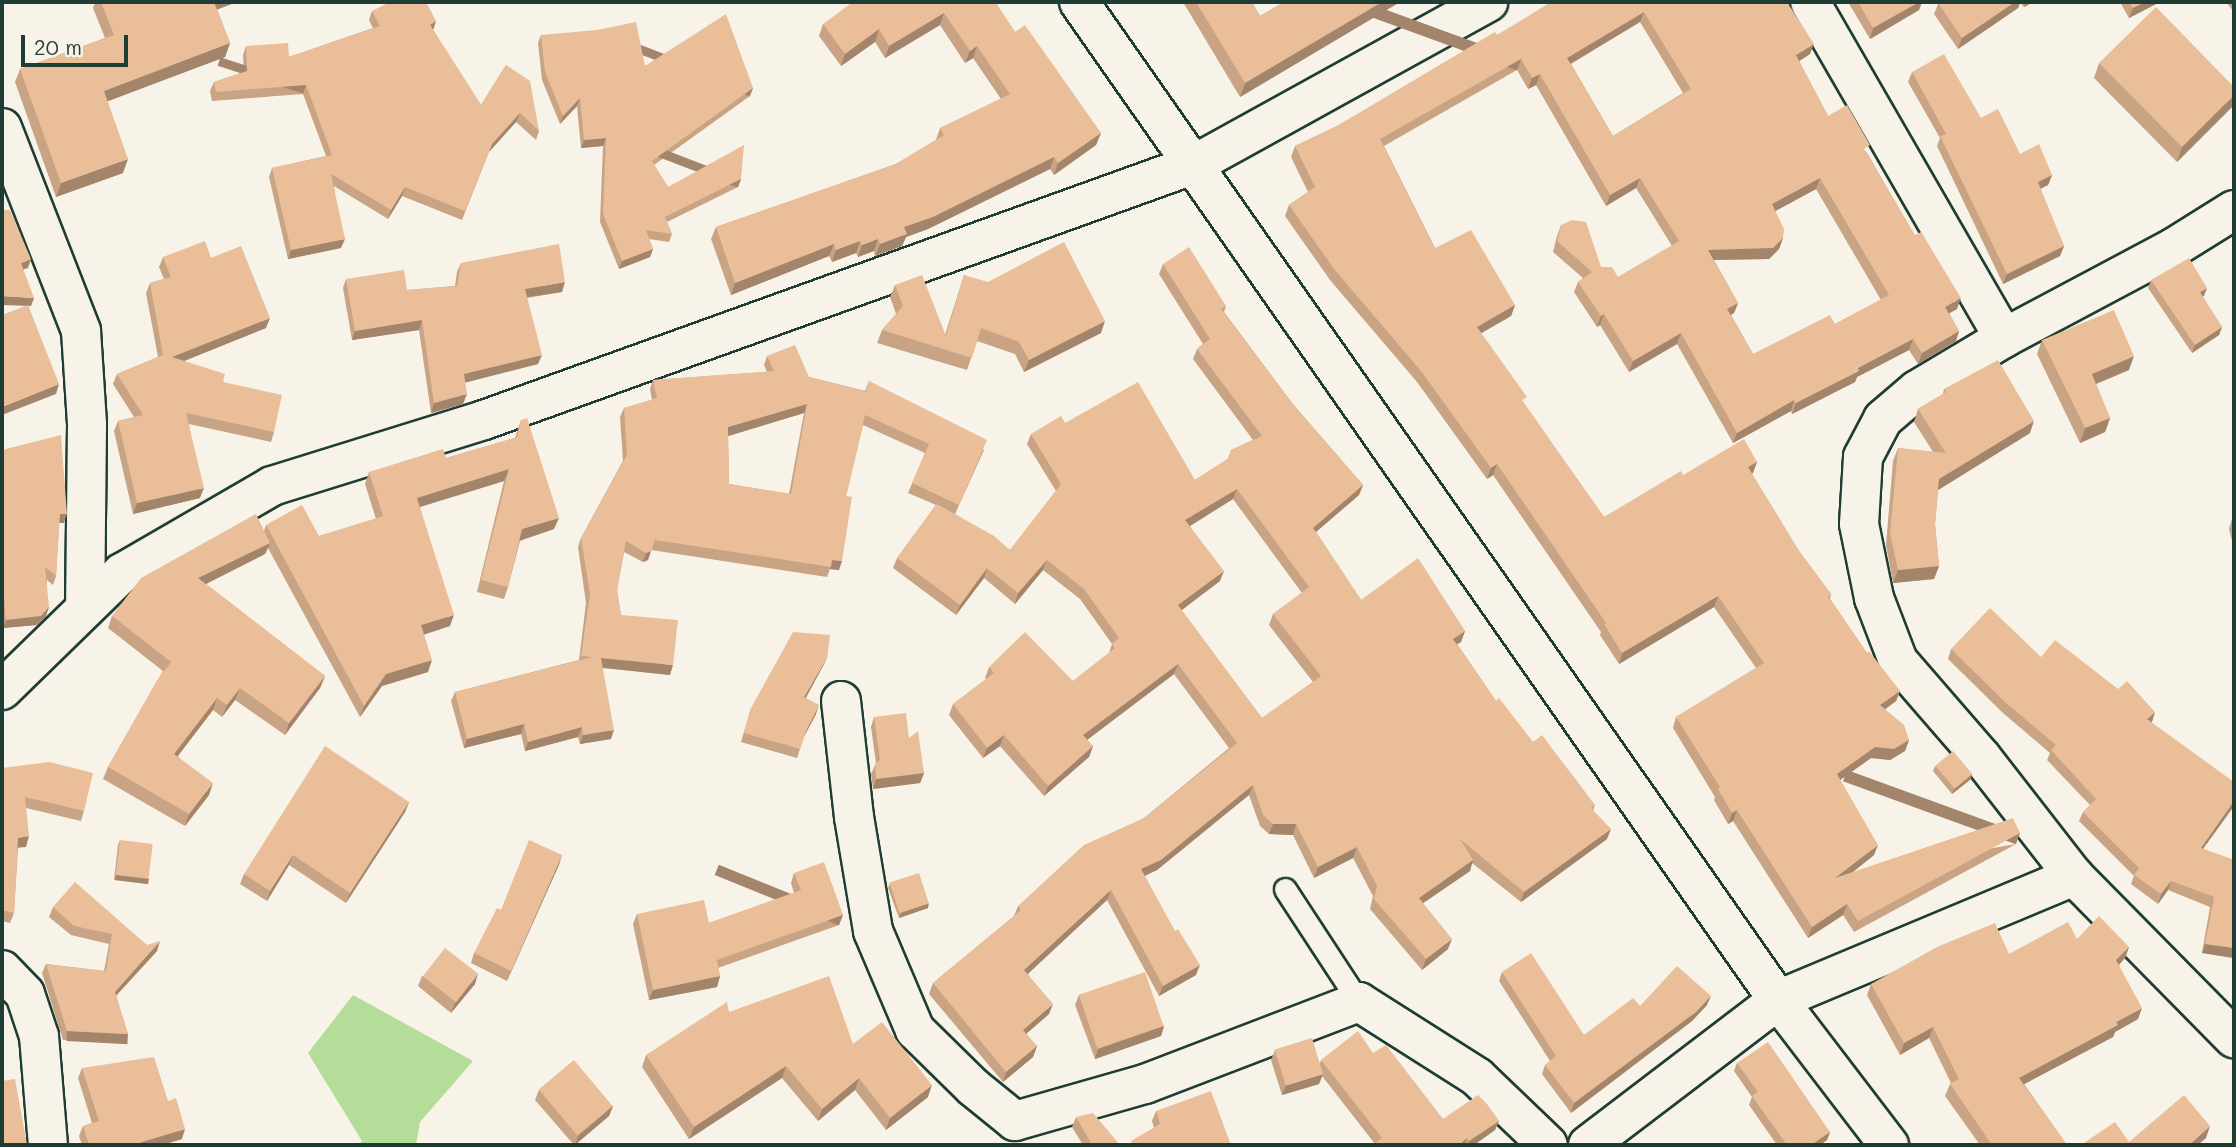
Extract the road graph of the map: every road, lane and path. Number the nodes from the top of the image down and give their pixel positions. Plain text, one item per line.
1 (1079, 2) edge
2 (1488, 2) edge
3 (1810, 2) edge
4 (2, 128) edge
5 (1195, 164) junction
6 (2234, 210) edge
7 (2004, 338) junction
8 (85, 608) junction
9 (2, 690) edge
10 (841, 701) dead end
11 (2074, 876) junction
12 (1285, 889) dead end
13 (2, 970) edge
14 (1778, 1000) junction
15 (1359, 1002) junction
16 (2234, 1038) edge
17 (48, 1145) edge
18 (1548, 1145) edge
19 (1588, 1145) edge
20 (1889, 1145) edge

1 - 5 street
2 - 5 street
3 - 7 street
4 - 8 street
5 - 8 street
5 - 14 street
6 - 7 street
7 - 11 street
8 - 9 street
10 - 15 street
11 - 14 street
11 - 16 street
12 - 15 lane
13 - 17 street
14 - 19 street
14 - 20 street
15 - 18 street

